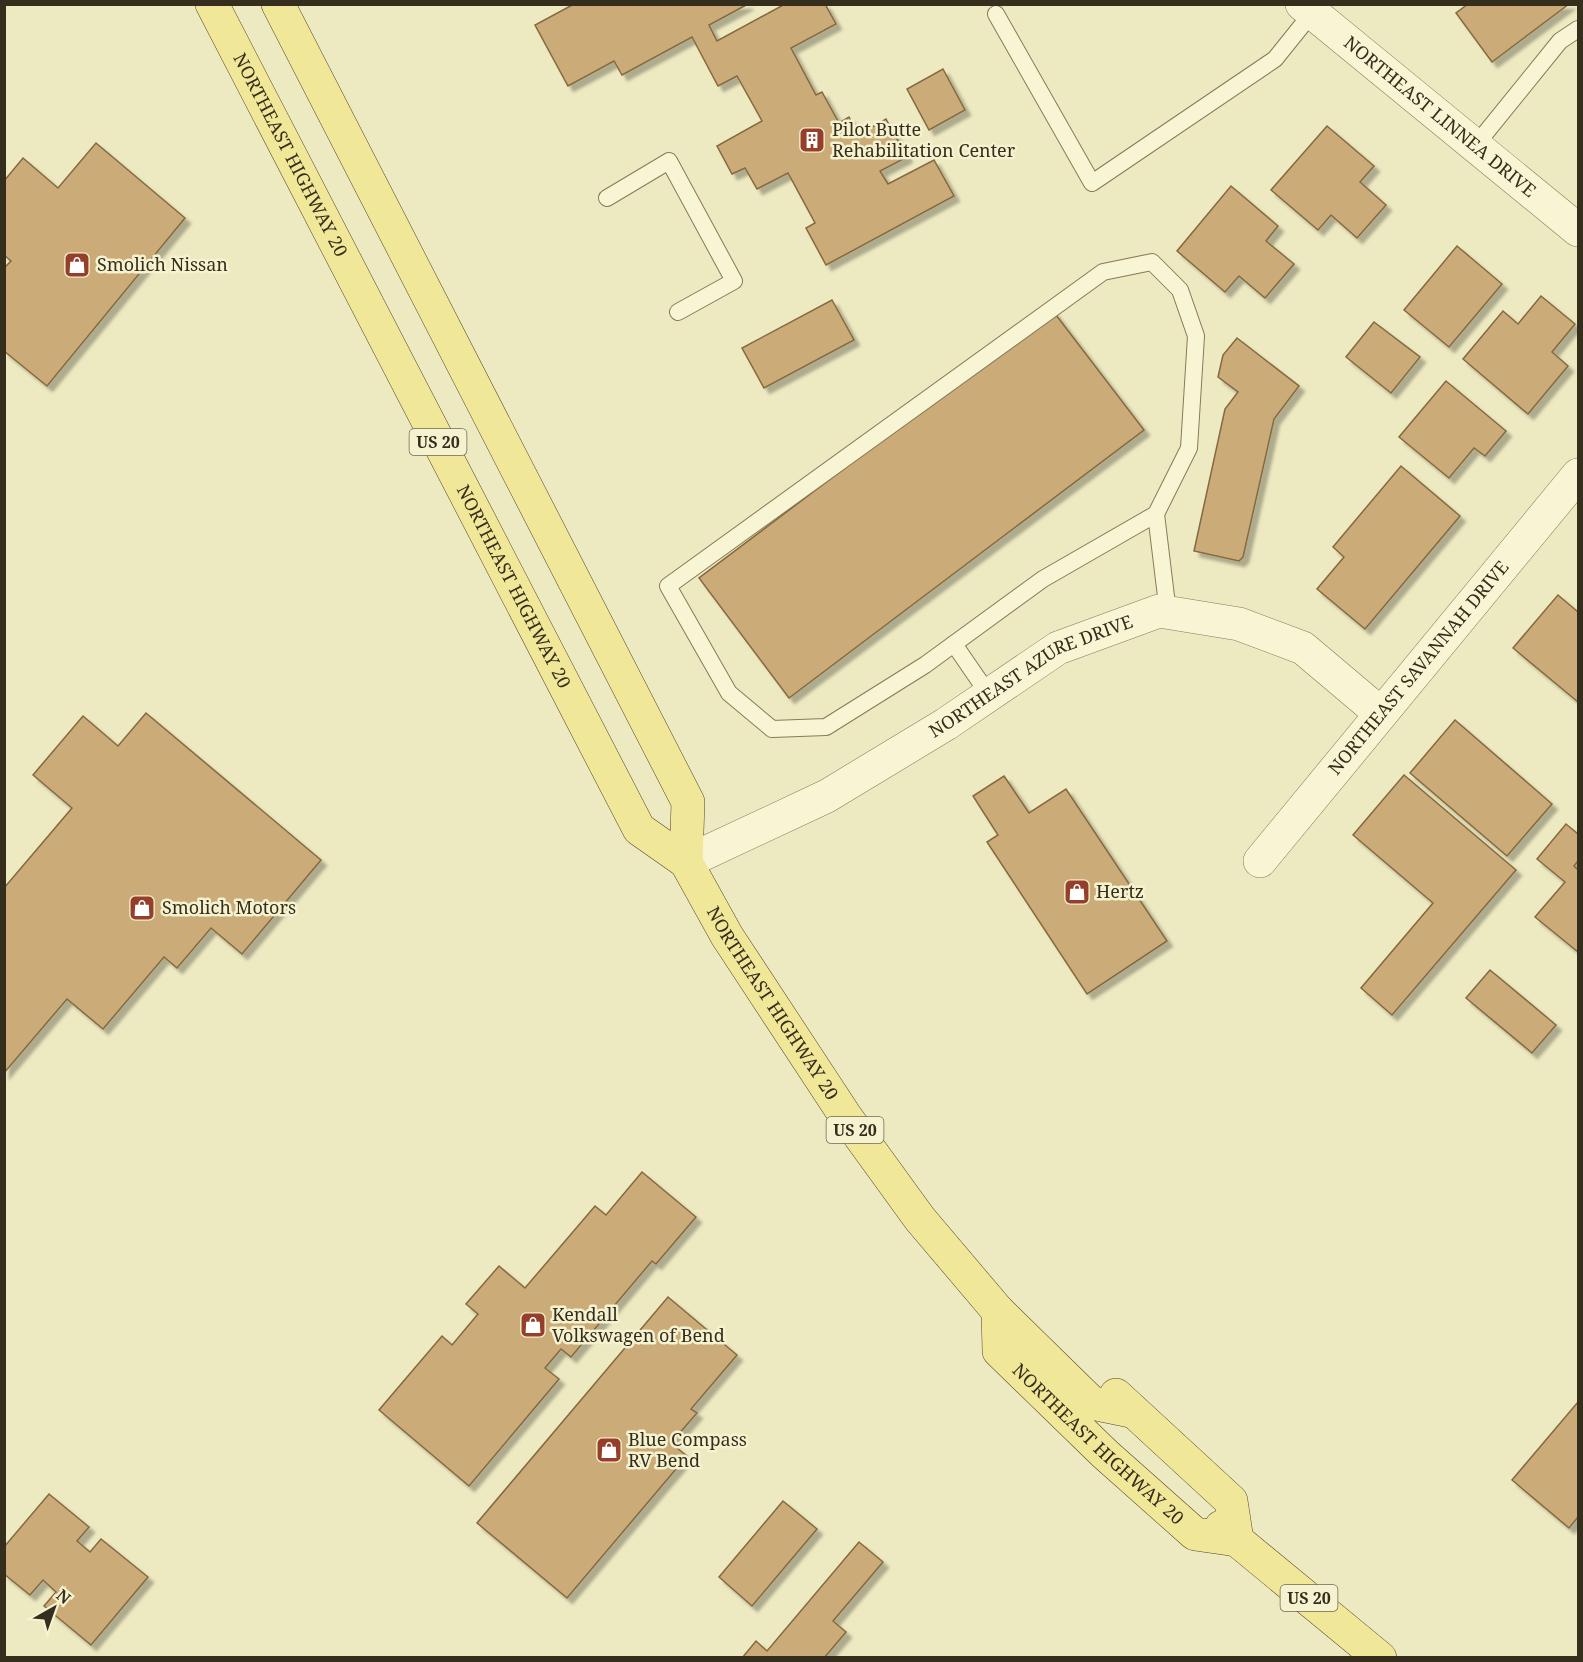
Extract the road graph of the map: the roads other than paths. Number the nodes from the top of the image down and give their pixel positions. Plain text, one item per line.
1 (212, 4) edge
2 (278, 4) edge
3 (1307, 9) edge
4 (996, 14) dead end
5 (1578, 29) edge
6 (1475, 146) junction
7 (607, 198) dead end
8 (1578, 230) edge
9 (678, 312) dead end
10 (1578, 475) edge
11 (1156, 514) junction
12 (1168, 613) junction
13 (954, 644) junction
14 (989, 695) junction
15 (1380, 713) junction
16 (1260, 861) dead end
17 (686, 862) junction
18 (998, 1311) junction
19 (1237, 1540) junction
20 (1380, 1658) edge

1 - 17 main road, NORTHEAST HIGHWAY 20 / US 20
2 - 17 main road, US 20
3 - 4 lane
3 - 6 street, NORTHEAST LINNEA DRIVE
5 - 6 lane
6 - 8 street, NORTHEAST LINNEA DRIVE
7 - 9 lane
10 - 15 street, NORTHEAST SAVANNAH DRIVE
11 - 12 lane
11 - 13 lane
11 - 13 lane
12 - 14 street, NORTHEAST AZURE DRIVE
12 - 15 street, NORTHEAST AZURE DRIVE
13 - 14 lane
14 - 17 street, NORTHEAST AZURE DRIVE
15 - 16 street, NORTHEAST SAVANNAH DRIVE
17 - 18 main road, NORTHEAST HIGHWAY 20 / US 20
18 - 19 main road
18 - 19 main road, NORTHEAST HIGHWAY 20
19 - 20 main road, US 20

